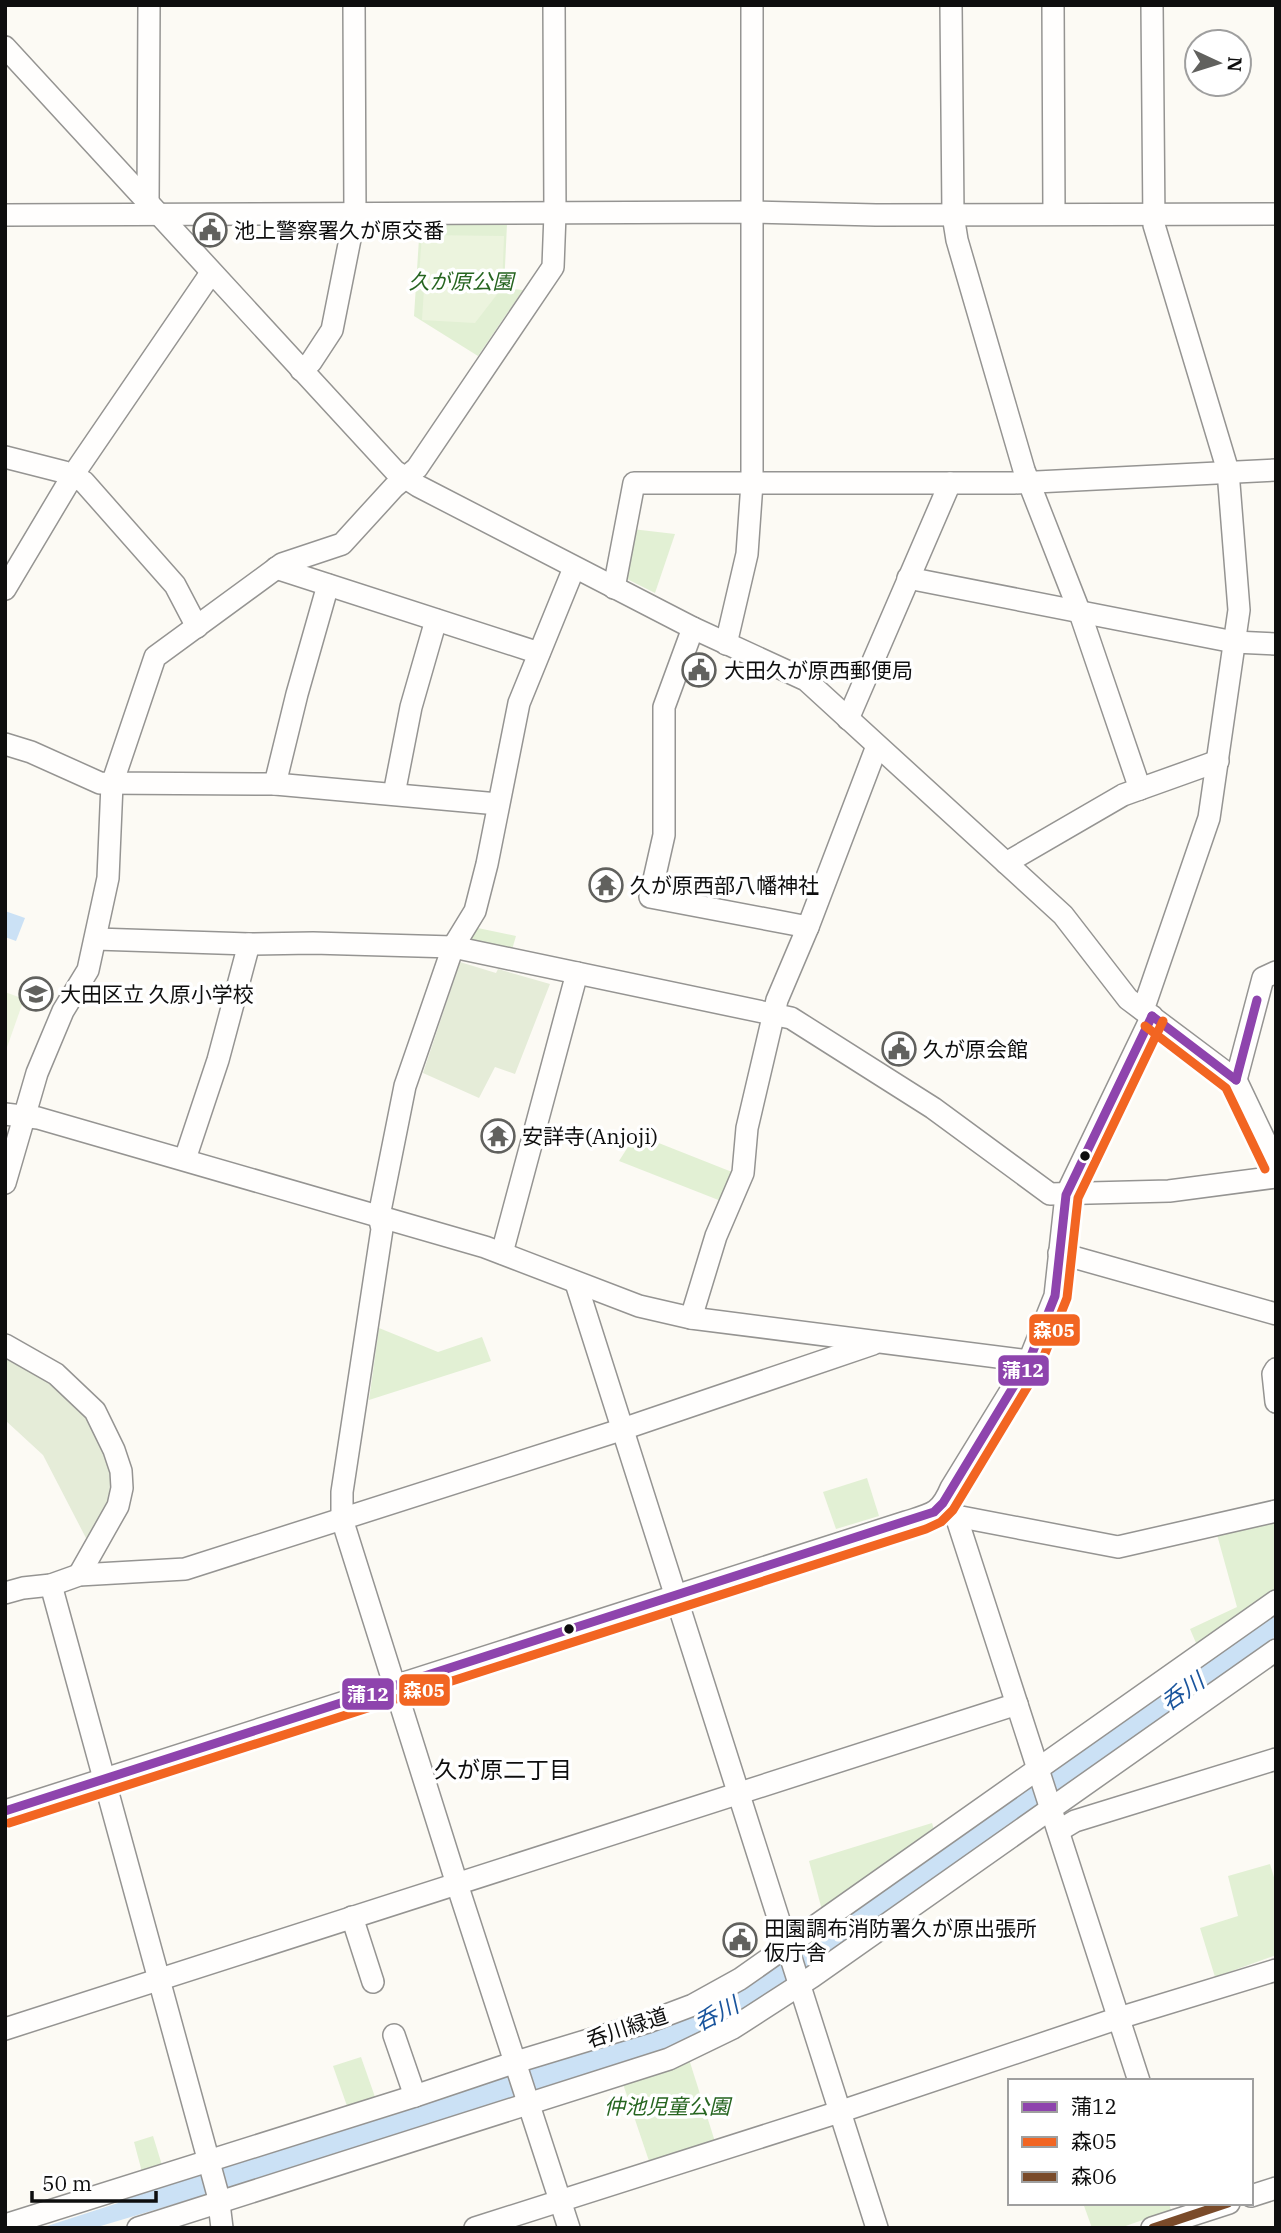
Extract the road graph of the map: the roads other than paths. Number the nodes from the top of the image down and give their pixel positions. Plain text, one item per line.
1 (149, 5) edge
2 (354, 5) edge
3 (554, 5) edge
4 (752, 5) edge
5 (951, 5) edge
6 (1053, 5) edge
7 (1152, 5) edge
8 (5, 47) edge
9 (153, 210) junction
10 (754, 212) junction
11 (355, 214) junction
12 (555, 214) junction
13 (1054, 214) junction
14 (1153, 214) junction
15 (1276, 214) edge
16 (5, 215) edge
17 (953, 215) junction
18 (211, 273) junction
19 (301, 370) junction
20 (5, 457) edge
21 (1276, 470) edge
22 (1228, 471) junction
23 (73, 475) junction
24 (404, 479) junction
25 (1028, 481) junction
26 (752, 483) junction
27 (950, 483) junction
28 (276, 568) junction
29 (574, 568) junction
30 (908, 578) junction
31 (328, 585) junction
32 (614, 588) junction
33 (5, 589) edge
34 (1080, 613) junction
35 (436, 620) junction
36 (197, 627) junction
37 (693, 628) junction
38 (1234, 642) junction
39 (726, 644) junction
40 (1276, 644) edge
41 (540, 653) junction
42 (848, 719) junction
43 (5, 744) edge
44 (877, 746) junction
45 (1218, 761) junction
46 (112, 784) junction
47 (275, 784) junction
48 (1140, 789) junction
49 (394, 794) junction
50 (498, 804) junction
51 (1006, 863) junction
52 (808, 927) junction
53 (96, 939) junction
54 (248, 944) junction
55 (453, 947) junction
56 (1276, 971) edge
57 (578, 973) junction
58 (1267, 1001) edge
59 (774, 1013) junction
60 (1147, 1013) junction
61 (1236, 1080) junction
62 (15, 1115) edge
63 (1268, 1131) edge
64 (186, 1159) junction
65 (1276, 1164) edge
66 (1276, 1177) edge
67 (5, 1184) edge
68 (1066, 1195) junction
69 (379, 1216) junction
70 (502, 1252) junction
71 (1059, 1253) junction
72 (576, 1283) junction
73 (1276, 1314) edge
74 (691, 1318) junction
75 (879, 1343) junction
76 (5, 1345) edge
77 (1029, 1361) junction
78 (1276, 1369) edge
79 (1276, 1402) edge
80 (622, 1429) junction
81 (950, 1511) junction
82 (1276, 1511) edge
83 (342, 1519) junction
84 (79, 1575) junction
85 (51, 1585) junction
86 (5, 1593) edge
87 (677, 1597) junction
88 (1276, 1601) edge
89 (1276, 1650) edge
90 (396, 1686) junction
91 (1017, 1704) junction
92 (1276, 1759) edge
93 (1039, 1770) junction
94 (104, 1779) junction
95 (739, 1794) junction
96 (1051, 1806) junction
97 (5, 1811) edge
98 (1060, 1830) junction
99 (457, 1884) junction
100 (352, 1917) junction
101 (787, 1949) junction
102 (1276, 1970) edge
103 (158, 1979) junction
104 (373, 1982) dead end
105 (799, 1983) junction
106 (1119, 2018) junction
107 (5, 2029) edge
108 (394, 2035) dead end
109 (517, 2065) junction
110 (1138, 2079) edge
111 (415, 2096) junction
112 (529, 2099) junction
113 (839, 2112) junction
114 (209, 2164) junction
115 (1276, 2188) edge
116 (1253, 2195) edge
117 (219, 2198) junction
118 (560, 2200) junction
119 (1221, 2205) edge
120 (1182, 2216) edge
121 (5, 2225) edge
122 (138, 2228) edge
123 (222, 2228) edge
124 (475, 2228) edge
125 (569, 2228) edge
126 (877, 2228) edge
127 (1152, 2228) edge

1 - 9 street
2 - 11 street
3 - 12 street
4 - 10 street
5 - 17 street
6 - 13 street
7 - 14 street
8 - 9 street
9 - 11 street
9 - 16 street
9 - 18 street
10 - 12 street
10 - 17 street
10 - 26 street
11 - 12 street
11 - 19 street
12 - 24 street
13 - 14 street
13 - 17 street
14 - 15 street
14 - 22 street
17 - 25 street
18 - 19 street
18 - 23 street
19 - 24 street
20 - 23 street
21 - 22 street
22 - 25 street
22 - 38 street
23 - 33 street
23 - 36 street
24 - 28 street
24 - 29 street
25 - 27 street
25 - 34 street
26 - 27 street
26 - 32 street
26 - 39 street
27 - 30 street
28 - 31 street
28 - 36 street
29 - 32 street
29 - 41 street
30 - 34 street
30 - 42 street
31 - 35 street
31 - 47 street
32 - 37 street
34 - 38 street
34 - 48 street
35 - 41 street
35 - 49 street
36 - 46 street
37 - 39 street
37 - 52 street
38 - 40 street
38 - 45 street
39 - 42 street
41 - 50 street
42 - 44 street
43 - 46 street
44 - 51 street
44 - 52 street
45 - 48 street
45 - 60 street
46 - 47 street
46 - 53 street
47 - 49 street
48 - 51 street
49 - 50 street
50 - 55 street
51 - 60 street
52 - 59 street
53 - 54 street
53 - 62 street
54 - 55 street
54 - 64 street
55 - 57 street
55 - 69 street
56 - 58 street
57 - 59 street
57 - 70 street
58 - 61 street
59 - 68 street
59 - 74 street
60 - 61 street
60 - 68 street
61 - 63 street
62 - 64 street
62 - 67 street
63 - 65 street
64 - 69 street
66 - 68 street
68 - 71 street
69 - 70 street
69 - 83 street
70 - 72 street
71 - 73 street
71 - 77 street
72 - 74 street
72 - 80 street
74 - 75 street
75 - 77 street
75 - 80 street
76 - 84 street
77 - 81 street
78 - 79 street
80 - 83 street
80 - 87 street
81 - 82 street
81 - 87 street
81 - 91 street
83 - 84 street
83 - 90 street
84 - 85 street
85 - 86 street
85 - 94 street
87 - 90 street
87 - 95 street
88 - 93 street, 呑川緑道
89 - 96 street
90 - 94 street
90 - 99 street
91 - 93 street
91 - 95 street
92 - 98 street
93 - 96 street
93 - 101 street, 呑川緑道
94 - 97 street
94 - 103 street
95 - 99 street
95 - 101 street
96 - 98 street
96 - 105 street
98 - 106 street
99 - 100 street
99 - 109 street
100 - 103 street
100 - 104 street
101 - 105 street
101 - 109 street, 呑川緑道
102 - 106 street
103 - 107 street
103 - 114 street
105 - 112 street
105 - 113 street
106 - 110 street
106 - 113 street
108 - 111 street
109 - 111 street, 呑川緑道
109 - 112 street
111 - 114 street, 呑川緑道
112 - 117 street
112 - 118 street
113 - 118 street
113 - 126 street
114 - 117 street
114 - 121 street, 呑川緑道
115 - 116 street
117 - 122 street
117 - 123 street
118 - 124 street
118 - 125 street
119 - 120 street
120 - 127 street

